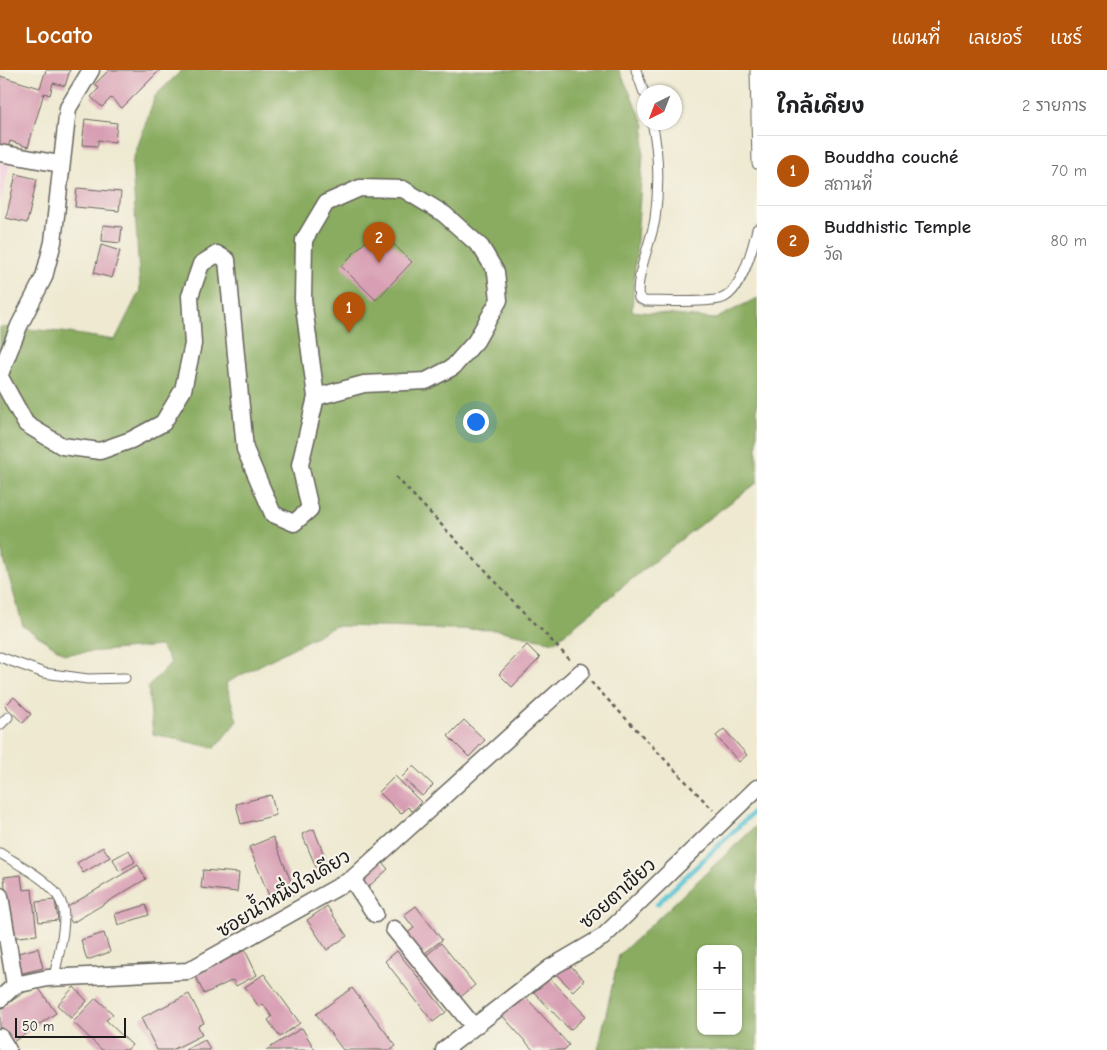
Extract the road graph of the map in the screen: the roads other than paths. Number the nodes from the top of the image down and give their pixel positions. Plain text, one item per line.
1 (90, 70) edge
2 (636, 70) edge
3 (754, 70) edge
4 (641, 85) edge
5 (653, 130) edge
6 (0, 153) edge
7 (60, 164) junction
8 (757, 164) edge
9 (757, 228) edge
10 (0, 376) edge
11 (316, 396) junction
12 (0, 657) edge
13 (581, 672) road end
14 (126, 678) dead end
15 (8, 717) dead end
16 (0, 725) edge
17 (757, 788) edge
18 (0, 853) edge
19 (352, 880) junction
20 (0, 896) edge
21 (375, 914) dead end
22 (394, 929) dead end
23 (54, 978) junction
24 (15, 986) junction
25 (0, 999) edge
26 (474, 1027) junction
27 (0, 1037) edge
28 (8, 1050) edge
29 (444, 1050) edge

1 - 7 street
2 - 4 lane
3 - 8 lane
5 - 9 lane
6 - 7 street
7 - 10 street
10 - 11 street
11 - 11 street
12 - 14 lane
13 - 19 street, ซอยน้ำหนึ่งใจเดียว
15 - 16 lane
17 - 26 street, ซอยตาเขียว
18 - 23 lane
19 - 21 street
19 - 23 street, ซอยน้ำหนึ่งใจเดียว
20 - 24 street
22 - 26 street
23 - 24 street, ซอยน้ำหนึ่งใจเดียว
24 - 25 street, ซอยน้ำหนึ่งใจเดียว
26 - 29 street, ซอยตาเขียว
27 - 28 street

